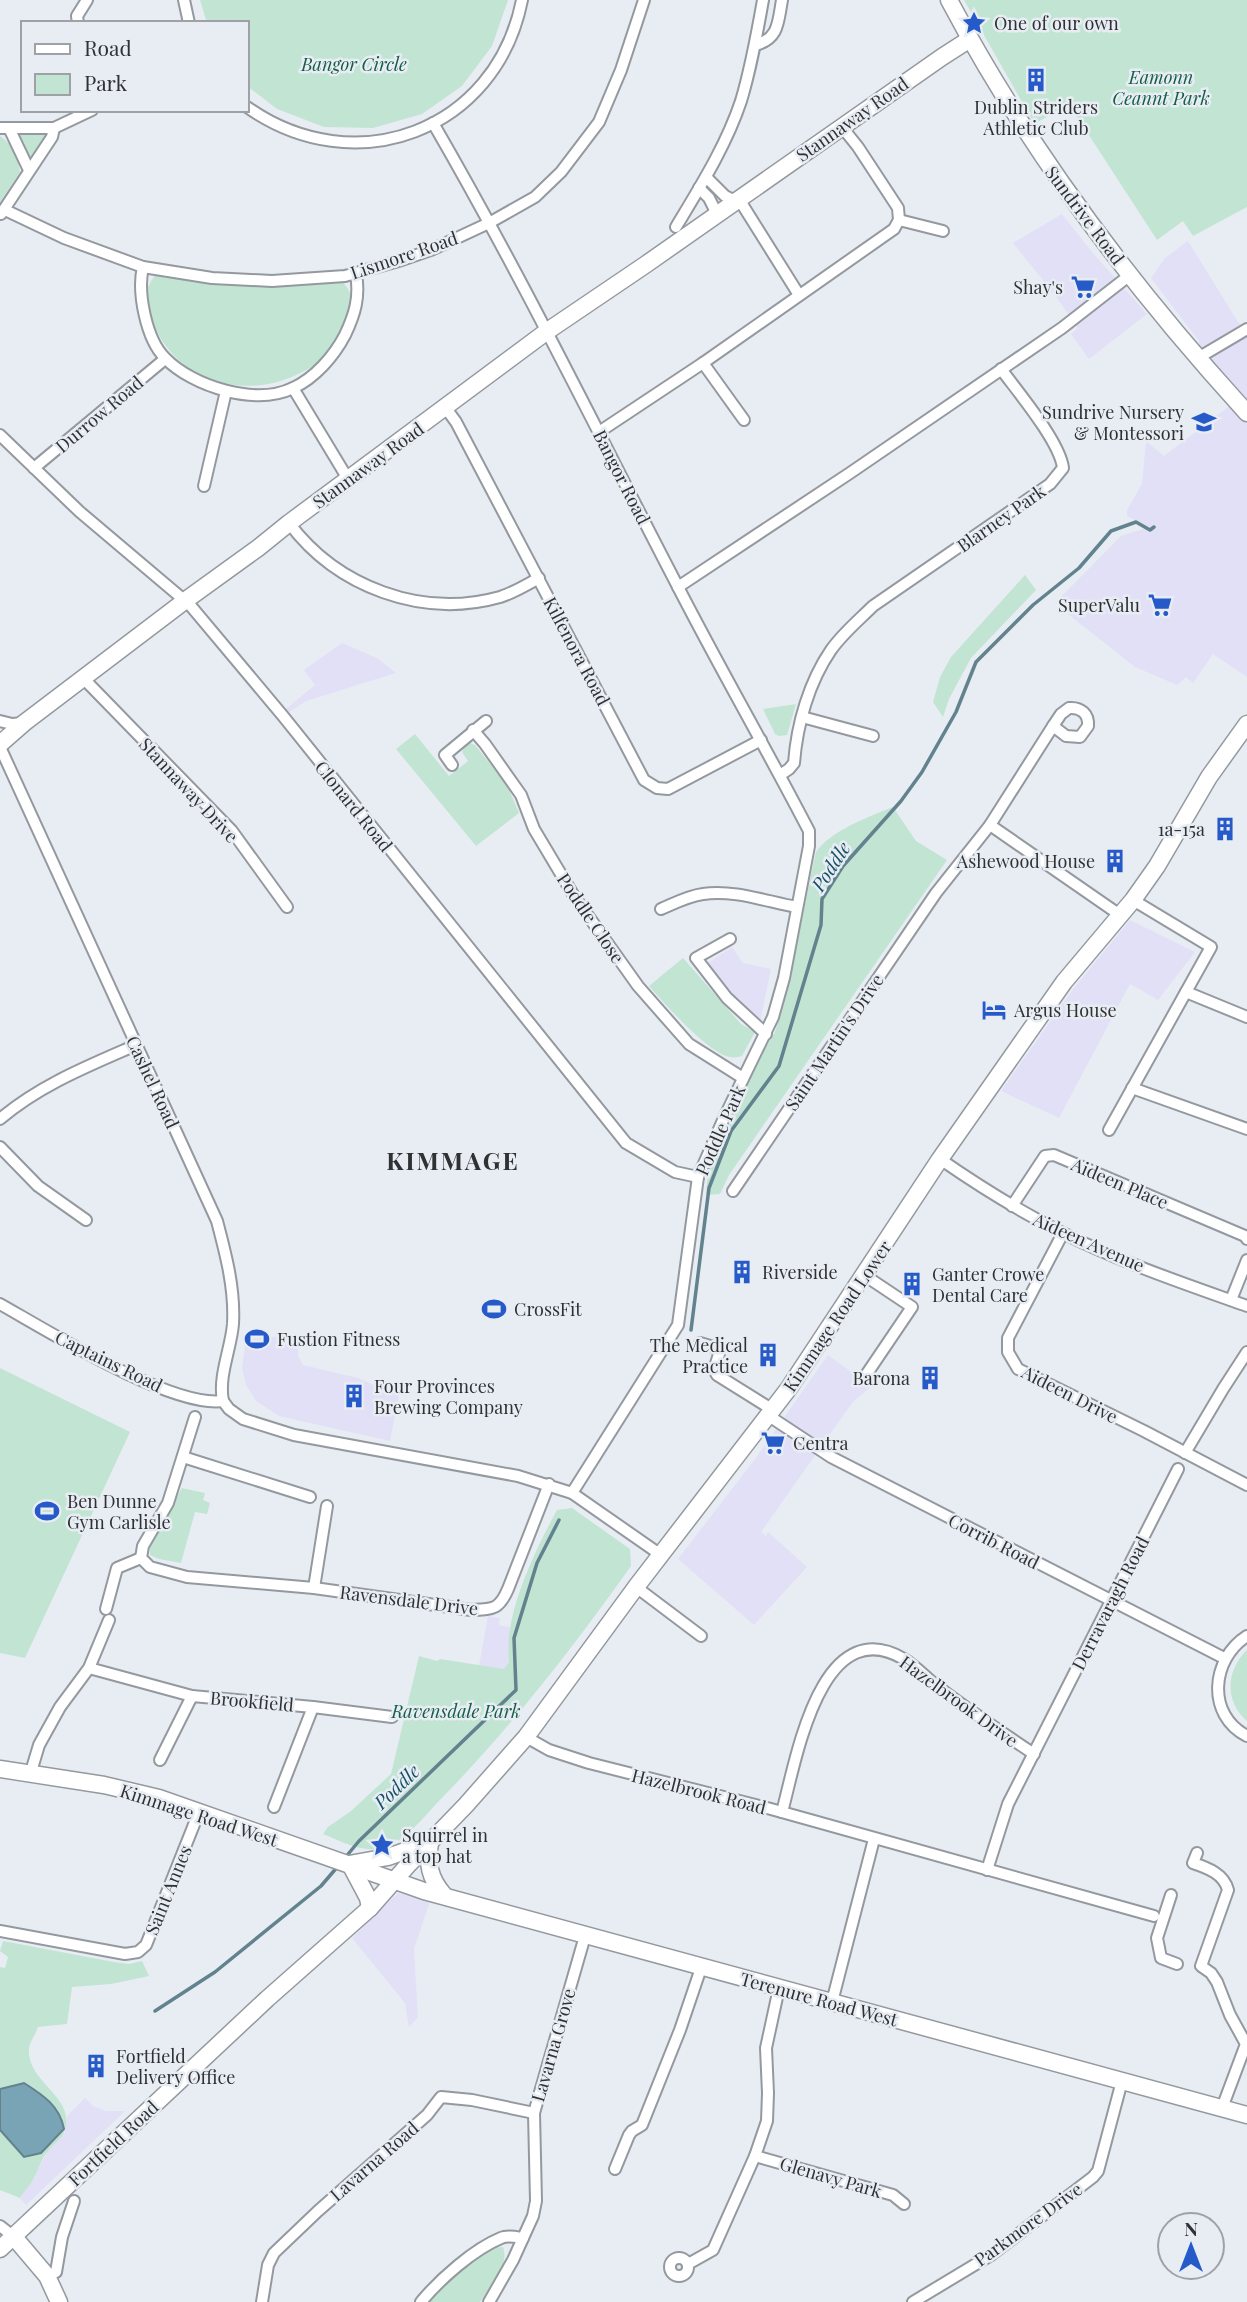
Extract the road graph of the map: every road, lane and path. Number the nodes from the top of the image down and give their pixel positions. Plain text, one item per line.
1 (86, 0) edge
2 (184, 0) edge
3 (522, 0) edge
4 (644, 0) edge
5 (763, 0) edge
6 (782, 0) edge
7 (949, 0) edge
8 (78, 21) edge
9 (189, 21) edge
10 (970, 39) junction
11 (755, 45) junction
12 (248, 108) edge
13 (88, 112) edge
14 (433, 123) junction
15 (842, 127) junction
16 (5, 128) edge
17 (54, 128) junction
18 (29, 170) junction
19 (706, 177) junction
20 (699, 188) junction
21 (736, 201) junction
22 (2, 213) edge
23 (717, 214) junction
24 (899, 220) junction
25 (489, 223) junction
26 (676, 227) dead end
27 (943, 231) dead end
28 (143, 267) junction
29 (356, 274) junction
30 (1130, 275) junction
31 (799, 295) junction
32 (1247, 329) edge
33 (546, 332) junction
34 (1198, 358) junction
35 (165, 359) junction
36 (703, 363) junction
37 (1001, 369) junction
38 (293, 388) junction
39 (226, 391) junction
40 (445, 408) junction
41 (1247, 413) edge
42 (744, 420) dead end
43 (599, 432) junction
44 (0, 435) edge
45 (34, 468) junction
46 (348, 479) junction
47 (204, 486) dead end
48 (289, 523) junction
49 (539, 579) junction
50 (678, 587) junction
51 (186, 600) junction
52 (84, 679) junction
53 (802, 717) junction
54 (0, 721) edge
55 (486, 721) dead end
56 (24, 723) junction
57 (1247, 724) edge
58 (1053, 726) dead end
59 (473, 730) junction
60 (873, 736) dead end
61 (761, 740) junction
62 (0, 745) edge
63 (452, 765) dead end
64 (0, 766) edge
65 (780, 775) junction
66 (15, 777) junction
67 (990, 825) junction
68 (809, 831) joint
69 (1133, 900) junction
70 (675, 902) junction
71 (287, 907) dead end
72 (797, 907) junction
73 (661, 909) dead end
74 (681, 913) dead end
75 (1120, 915) junction
76 (730, 939) dead end
77 (1186, 992) junction
78 (1247, 1017) edge
79 (766, 1034) junction
80 (136, 1045) junction
81 (743, 1078) junction
82 (1132, 1088) junction
83 (0, 1119) edge
84 (1247, 1129) edge
85 (1109, 1130) dead end
86 (0, 1147) edge
87 (940, 1159) junction
88 (698, 1177) junction
89 (733, 1191) dead end
90 (1012, 1206) junction
91 (86, 1220) dead end
92 (1063, 1233) junction
93 (1247, 1240) edge
94 (1247, 1260) edge
95 (864, 1275) junction
96 (1231, 1300) junction
97 (0, 1304) edge
98 (1247, 1306) edge
99 (700, 1343) dead end
100 (1247, 1352) edge
101 (866, 1375) dead end
102 (223, 1401) junction
103 (771, 1413) junction
104 (195, 1417) dead end
105 (1185, 1453) junction
106 (183, 1457) junction
107 (1178, 1469) dead end
108 (549, 1484) junction
109 (1247, 1485) edge
110 (572, 1493) junction
111 (310, 1497) dead end
112 (327, 1506) dead end
113 (661, 1555) junction
114 (142, 1558) junction
115 (636, 1587) junction
116 (314, 1588) junction
117 (1111, 1601) junction
118 (701, 1636) dead end
119 (1247, 1636) edge
120 (1224, 1658) junction
121 (89, 1668) junction
122 (192, 1696) junction
123 (313, 1707) junction
124 (392, 1717) dead end
125 (1247, 1736) edge
126 (526, 1737) junction
127 (1042, 1737) joint
128 (1034, 1754) junction
129 (36, 1756) junction
130 (160, 1760) dead end
131 (0, 1769) edge
132 (30, 1775) junction
133 (58, 1779) junction
134 (274, 1807) dead end
135 (199, 1812) junction
136 (782, 1812) junction
137 (874, 1839) junction
138 (430, 1842) junction
139 (1196, 1853) dead end
140 (349, 1865) junction
141 (987, 1870) junction
142 (393, 1881) junction
143 (444, 1895) junction
144 (1171, 1895) dead end
145 (370, 1908) junction
146 (1154, 1916) dead end
147 (0, 1931) edge
148 (585, 1936) junction
149 (1177, 1964) dead end
150 (701, 1968) junction
151 (779, 1988) junction
152 (832, 2002) junction
153 (1246, 2042) edge
154 (1122, 2081) junction
155 (1222, 2108) junction
156 (534, 2113) junction
157 (1247, 2115) edge
158 (754, 2156) junction
159 (615, 2169) dead end
160 (74, 2202) dead end
161 (905, 2204) dead end
162 (0, 2226) edge
163 (14, 2237) junction
164 (523, 2238) junction
165 (0, 2249) edge
166 (688, 2264) dead end
167 (47, 2276) junction
168 (59, 2302) edge
169 (262, 2302) edge
170 (421, 2302) edge
171 (489, 2302) edge
172 (914, 2302) edge

1 - 8 street
2 - 9 street
3 - 14 street
4 - 25 street, Lismore Road
5 - 11 street
6 - 11 street
7 - 10 main road, Sundrive Road
10 - 15 main road, Stannaway Road
10 - 30 main road, Sundrive Road
11 - 19 street
12 - 14 street
13 - 17 street
14 - 25 street, Bangor Road
15 - 21 main road, Stannaway Road
15 - 24 street
16 - 17 street
16 - 18 street
17 - 18 street
18 - 22 street
19 - 20 street
19 - 21 street
20 - 23 street
20 - 26 street
21 - 23 main road, Stannaway Road
21 - 31 street
22 - 28 street, Lismore Road
23 - 33 main road, Stannaway Road
24 - 27 street
24 - 31 street
25 - 29 street, Lismore Road
25 - 33 street, Bangor Road
28 - 29 street, Lismore Road
28 - 35 street
29 - 38 street
30 - 34 main road, Sundrive Road
30 - 37 street
31 - 36 street
32 - 34 street
33 - 40 main road, Stannaway Road
33 - 43 street, Bangor Road
34 - 41 main road, Sundrive Road
35 - 39 street
35 - 45 street, Durrow Road
36 - 42 street
36 - 43 street
37 - 50 street
37 - 53 street, Blarney Park
38 - 39 street
38 - 46 street
39 - 47 street
40 - 46 main road, Stannaway Road
40 - 49 street, Kilfenora Road
43 - 50 street, Bangor Road
44 - 45 street, Clonard Road
45 - 51 street, Clonard Road
46 - 48 main road, Stannaway Road
48 - 49 street
48 - 51 main road, Stannaway Road
49 - 61 street, Kilfenora Road
50 - 61 street, Bangor Road
51 - 52 main road, Stannaway Road
51 - 88 street, Clonard Road
52 - 56 main road, Stannaway Road
52 - 71 street, Stannaway Drive
53 - 60 street
53 - 65 street
54 - 56 street
55 - 59 street
56 - 62 main road, Stannaway Road
57 - 69 main road, Kimmage Road Lower
58 - 67 street, Saint Martin's Drive
59 - 63 street
59 - 81 street, Poddle Close
61 - 65 street, Bangor Road
62 - 66 street, Cashel Road
64 - 66 street, Cashel Road
65 - 68 street, Bangor Road
66 - 80 street, Cashel Road
67 - 75 street
67 - 89 street, Saint Martin's Drive
68 - 72 street, Poddle Park
69 - 75 main road, Kimmage Road Lower
69 - 77 street
70 - 72 street
70 - 73 street
70 - 74 street
72 - 79 street, Poddle Park
75 - 87 main road, Kimmage Road Lower
76 - 79 street
77 - 78 street
77 - 82 street
79 - 81 street, Poddle Park
80 - 83 street
80 - 102 street, Cashel Road
81 - 88 street, Poddle Park
82 - 84 street
82 - 85 street
86 - 91 street
87 - 90 street, Aideen Avenue
87 - 95 main road, Kimmage Road Lower
88 - 110 street, Poddle Park
90 - 92 street, Aideen Avenue
90 - 93 street, Aideen Place
92 - 96 street, Aideen Avenue
92 - 105 street, Aideen Drive
94 - 96 street
95 - 101 street
95 - 103 main road, Kimmage Road Lower
96 - 98 street, Aideen Avenue
97 - 102 street, Captains Road
99 - 103 street, Corrib Road
100 - 105 street
102 - 108 street
103 - 113 main road, Kimmage Road Lower
103 - 117 street, Corrib Road
104 - 106 street
105 - 109 street, Aideen Drive
106 - 111 street
106 - 114 street
107 - 117 street, Derravaragh Road
108 - 110 street
108 - 116 street, Ravensdale Drive
110 - 113 street
112 - 116 street
113 - 115 main road, Kimmage Road Lower
114 - 116 street
114 - 121 street
115 - 118 street
115 - 126 main road, Kimmage Road Lower
117 - 120 street, Corrib Road
117 - 127 street, Derravaragh Road
119 - 120 street
120 - 125 street
121 - 122 street, Brookfield
121 - 129 street
122 - 123 street, Brookfield
122 - 130 street, Brookfield
123 - 124 street, Brookfield
123 - 134 street, Brookfield
126 - 136 street, Hazelbrook Road
126 - 138 main road, Kimmage Road Lower
127 - 128 street, Hazelbrook Drive
128 - 136 street, Hazelbrook Drive
128 - 141 street, Hazelbrook Drive
129 - 132 street
129 - 133 street
131 - 132 main road, Kimmage Road West
132 - 133 main road, Kimmage Road West
133 - 135 main road, Kimmage Road West
135 - 140 main road, Kimmage Road West
135 - 147 street, Saint Annes
136 - 137 street, Hazelbrook Road
137 - 141 street, Hazelbrook Road
137 - 152 street
138 - 140 main road
138 - 142 main road, Kimmage Road Lower
138 - 143 main road
139 - 153 street
140 - 142 main road, Kimmage Road West
140 - 145 main road
141 - 146 street, Hazelbrook Road
142 - 143 main road, Terenure Road West
142 - 145 main road, Fortfield Road
143 - 148 main road, Terenure Road West
144 - 149 street
145 - 163 main road, Fortfield Road
148 - 150 main road, Terenure Road West
148 - 156 street, Lavarna Grove
150 - 151 main road, Terenure Road West
150 - 159 street
151 - 152 main road, Terenure Road West
151 - 158 street, Glenavy Park
152 - 154 main road, Terenure Road West
153 - 155 street
154 - 155 main road, Terenure Road West
154 - 172 street, Parkmore Drive
155 - 157 main road, Terenure Road West
156 - 164 street, Lavarna Grove
156 - 169 street, Lavarna Road
158 - 161 street, Glenavy Park
158 - 166 street, Glenavy Park
160 - 167 street
162 - 163 street
163 - 165 main road, Fortfield Road
163 - 167 main road
164 - 170 street
164 - 171 street, Lavarna Grove
167 - 168 main road

